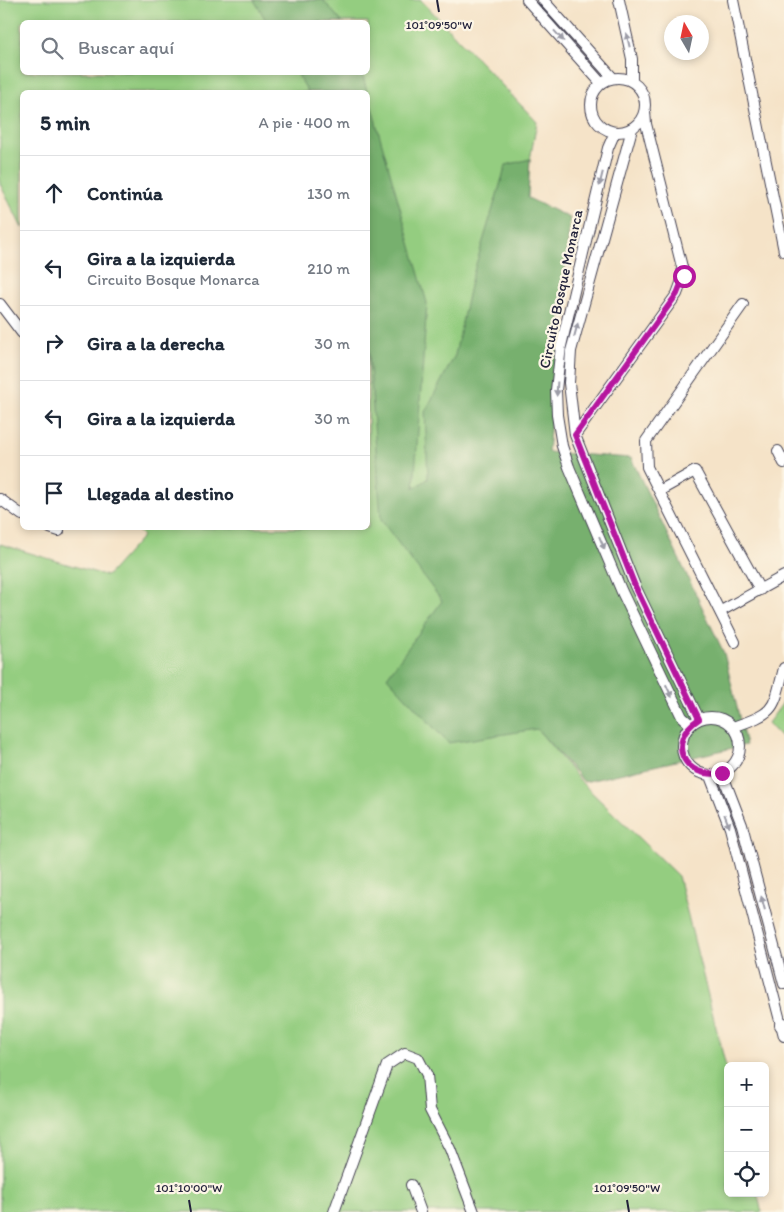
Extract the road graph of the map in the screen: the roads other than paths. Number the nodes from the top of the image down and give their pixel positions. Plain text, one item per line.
1 (527, 0) edge
2 (544, 0) edge
3 (618, 0) edge
4 (733, 0) edge
5 (613, 78) junction
6 (632, 81) junction
7 (601, 83) junction
8 (645, 111) junction
9 (632, 129) junction
10 (614, 132) junction
11 (784, 251) edge
12 (0, 304) edge
13 (743, 304) dead end
14 (20, 330) edge
15 (575, 435) junction
16 (778, 451) dead end
17 (784, 463) edge
18 (659, 491) junction
19 (0, 499) edge
20 (20, 514) edge
21 (784, 576) edge
22 (760, 590) junction
23 (721, 611) junction
24 (735, 642) dead end
25 (784, 668) edge
26 (695, 722) junction
27 (733, 727) junction
28 (722, 773) junction
29 (710, 776) junction
30 (784, 984) edge
31 (783, 1028) edge
32 (411, 1184) dead end
33 (334, 1212) edge
34 (421, 1212) edge
35 (474, 1212) edge

1 -> 7 street
2 - 5 street
6 -> 3 street
4 - 11 street
5 - 6 street
5 - 7 street
6 - 8 street
7 - 10 street
8 - 9 street
8 - 15 street
9 - 10 street
15 -> 9 street, Circuito Bosque Monarca
10 -> 26 street, Circuito Bosque Monarca
12 - 14 street
13 - 18 street
15 - 26 street, Circuito Bosque Monarca
16 - 17 street
18 - 22 street
18 - 23 street
19 - 20 street
21 - 22 street
22 - 23 street
23 - 24 street
25 - 27 street
26 - 27 street
26 - 29 street
27 - 28 street
28 - 29 street
30 -> 28 street
29 -> 31 street
32 - 34 street
33 - 35 street

